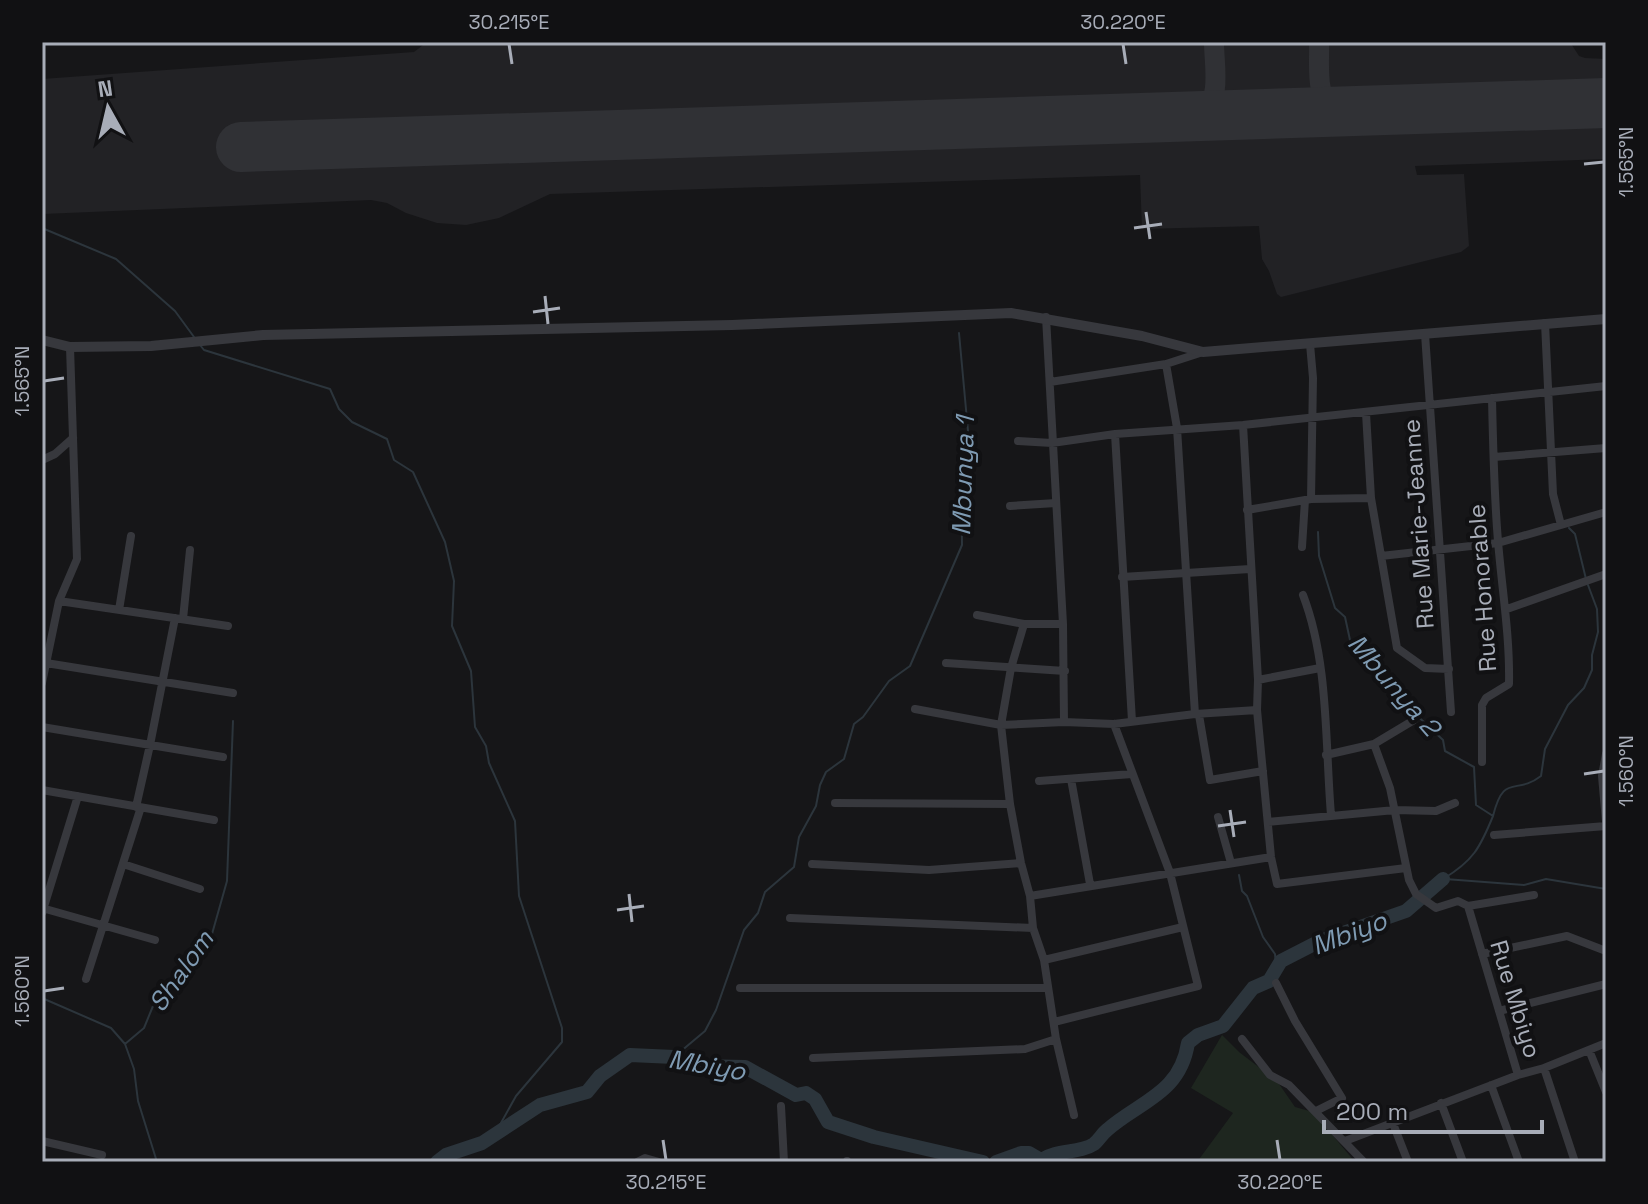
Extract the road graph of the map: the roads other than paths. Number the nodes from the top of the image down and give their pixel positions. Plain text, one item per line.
1 (1046, 317) junction
2 (1606, 319) edge
3 (1545, 323) junction
4 (1425, 334) junction
5 (42, 340) edge
6 (1310, 344) junction
7 (70, 347) junction
8 (1203, 352) junction
9 (1166, 364) junction
10 (1050, 382) junction
11 (1606, 386) edge
12 (1549, 391) junction
13 (1492, 398) junction
14 (1429, 404) junction
15 (1366, 413) junction
16 (1312, 416) junction
17 (1243, 425) junction
18 (1177, 428) junction
19 (1115, 434) junction
20 (73, 438) junction
21 (1018, 441) dead end
22 (1052, 443) junction
23 (1606, 448) edge
24 (1551, 451) junction
25 (1494, 457) junction
26 (42, 460) edge
27 (1371, 498) junction
28 (1308, 500) junction
29 (1056, 503) junction
30 (1010, 506) dead end
31 (1247, 510) junction
32 (1606, 512) edge
33 (1561, 525) junction
34 (131, 536) dead end
35 (1498, 543) junction
36 (1302, 547) dead end
37 (1439, 547) junction
38 (190, 550) dead end
39 (1381, 556) junction
40 (1250, 569) junction
41 (1186, 572) junction
42 (1606, 574) edge
43 (1122, 577) junction
44 (1303, 595) dead end
45 (59, 601) junction
46 (1507, 609) junction
47 (119, 610) junction
48 (977, 615) dead end
49 (179, 619) junction
50 (1024, 624) junction
51 (1063, 624) junction
52 (228, 626) dead end
53 (46, 663) junction
54 (946, 663) dead end
55 (1011, 668) junction
56 (1320, 668) junction
57 (1449, 669) junction
58 (1065, 671) junction
59 (1258, 680) junction
60 (42, 681) edge
61 (163, 682) junction
62 (233, 693) dead end
63 (915, 709) dead end
64 (1257, 710) junction
65 (1451, 712) dead end
66 (1197, 714) junction
67 (1414, 720) dead end
68 (1132, 721) junction
69 (1064, 722) junction
70 (1114, 724) junction
71 (1001, 725) junction
72 (42, 727) edge
73 (1374, 744) junction
74 (150, 745) junction
75 (1606, 754) edge
76 (1326, 755) junction
77 (223, 757) dead end
78 (1482, 762) dead end
79 (1263, 771) junction
80 (1132, 774) junction
81 (1071, 779) junction
82 (1039, 781) dead end
83 (42, 790) edge
84 (78, 796) junction
85 (835, 803) dead end
86 (1455, 803) dead end
87 (1010, 804) junction
88 (138, 807) junction
89 (1395, 810) junction
90 (1331, 815) junction
91 (1218, 817) dead end
92 (214, 820) dead end
93 (1268, 822) junction
94 (1606, 824) edge
95 (1494, 835) dead end
96 (1271, 857) junction
97 (1021, 863) junction
98 (1231, 863) junction
99 (123, 864) junction
100 (812, 864) dead end
101 (1406, 868) junction
102 (1170, 873) junction
103 (1090, 884) junction
104 (200, 889) dead end
105 (1534, 895) dead end
106 (1030, 896) junction
107 (1468, 906) junction
108 (42, 910) edge
109 (790, 918) dead end
110 (104, 924) junction
111 (1183, 927) junction
112 (1033, 928) junction
113 (155, 940) dead end
114 (1606, 951) edge
115 (1482, 954) junction
116 (1044, 960) junction
117 (86, 979) dead end
118 (1276, 983) dead end
119 (1606, 984) edge
120 (740, 988) dead end
121 (1047, 988) junction
122 (1499, 1011) junction
123 (1054, 1022) junction
124 (1056, 1039) junction
125 (1242, 1039) dead end
126 (1606, 1043) edge
127 (1589, 1050) junction
128 (813, 1058) dead end
129 (1544, 1068) junction
130 (1518, 1075) junction
131 (1491, 1085) junction
132 (1606, 1092) edge
133 (1441, 1103) junction
134 (781, 1106) dead end
135 (1316, 1111) junction
136 (1074, 1115) dead end
137 (1392, 1121) junction
138 (42, 1141) edge
139 (1345, 1141) junction
140 (102, 1155) dead end
141 (637, 1162) edge
142 (659, 1162) edge
143 (784, 1162) edge
144 (1364, 1162) edge
145 (1408, 1162) edge
146 (1463, 1162) edge
147 (1519, 1162) edge
148 (1575, 1162) edge

1 - 7 street
1 - 8 street
1 - 10 street
2 - 3 street
3 - 4 street
3 - 12 street
4 - 6 street
4 - 14 street, Rue Marie-Jeanne
5 - 7 street
6 - 8 street
6 - 16 street
7 - 20 street
8 - 9 street
9 - 10 street
9 - 18 street
10 - 22 street
11 - 12 street
12 - 13 street
12 - 24 street
13 - 14 street
13 - 25 street, Rue Honorable
14 - 15 street
14 - 37 street, Rue Marie-Jeanne
15 - 16 street
15 - 27 street
16 - 17 street
16 - 28 street
17 - 18 street
17 - 31 street
18 - 19 street
18 - 41 street
19 - 22 street
19 - 43 street
20 - 26 street
20 - 45 street
21 - 22 street
22 - 29 street
23 - 24 street
24 - 25 street
24 - 33 street
25 - 35 street, Rue Honorable
27 - 28 street
27 - 39 street
28 - 31 street
28 - 36 street
29 - 30 street
29 - 51 street
31 - 40 street
32 - 33 street
33 - 35 street
34 - 47 street
35 - 37 street
35 - 46 street, Rue Honorable
37 - 39 street
37 - 57 street, Rue Marie-Jeanne
38 - 49 street
39 - 57 street
40 - 41 street
40 - 59 street
41 - 43 street
41 - 66 street
42 - 46 street
43 - 68 street
44 - 56 street
45 - 47 street
45 - 53 street
46 - 78 street, Rue Honorable
47 - 49 street
48 - 50 street
49 - 52 street
49 - 61 street
50 - 51 street
50 - 55 street
51 - 58 street
53 - 60 street
53 - 61 street
54 - 55 street
55 - 58 street
55 - 71 street
56 - 59 street
56 - 76 street
57 - 65 street, Rue Marie-Jeanne
58 - 69 street
59 - 64 street
61 - 62 street
61 - 74 street
63 - 71 street
64 - 66 street
64 - 79 street
66 - 68 street
66 - 79 street
67 - 73 street
68 - 70 street
69 - 70 street
69 - 71 street
70 - 80 street
71 - 87 street
72 - 74 street
73 - 76 street
73 - 89 street
74 - 77 street
74 - 88 street
75 - 94 street
76 - 90 street
79 - 93 street
80 - 81 street
80 - 102 street
81 - 82 street
81 - 103 street
83 - 84 street
84 - 88 street
84 - 108 street
85 - 87 street
86 - 89 street
87 - 97 street
88 - 92 street
88 - 99 street
89 - 90 street
89 - 101 street
90 - 93 street
91 - 98 street
93 - 96 street
94 - 95 street
96 - 98 street
96 - 101 street
97 - 100 street
97 - 106 street
98 - 102 street
99 - 104 street
99 - 110 street
101 - 107 street
102 - 103 street
102 - 111 street
103 - 106 street
105 - 107 street
106 - 112 street
107 - 115 street, Rue Mbiyo
108 - 110 street
109 - 112 street
110 - 113 street
110 - 117 street
111 - 116 street
111 - 123 street
112 - 116 street
114 - 115 street
115 - 122 street, Rue Mbiyo
116 - 121 street
118 - 135 street
119 - 122 street
120 - 121 street
121 - 123 street
122 - 130 street, Rue Mbiyo
123 - 124 street
124 - 128 street
124 - 136 street
125 - 135 street
126 - 127 street
127 - 129 street
127 - 132 street
129 - 130 street, Rue Mbiyo
129 - 148 street, Rue Mbiyo
130 - 131 street
131 - 133 street
131 - 147 street
133 - 137 street
133 - 146 street
134 - 143 street
135 - 139 street
137 - 139 street
137 - 145 street
138 - 140 street
139 - 144 street
141 - 142 street

